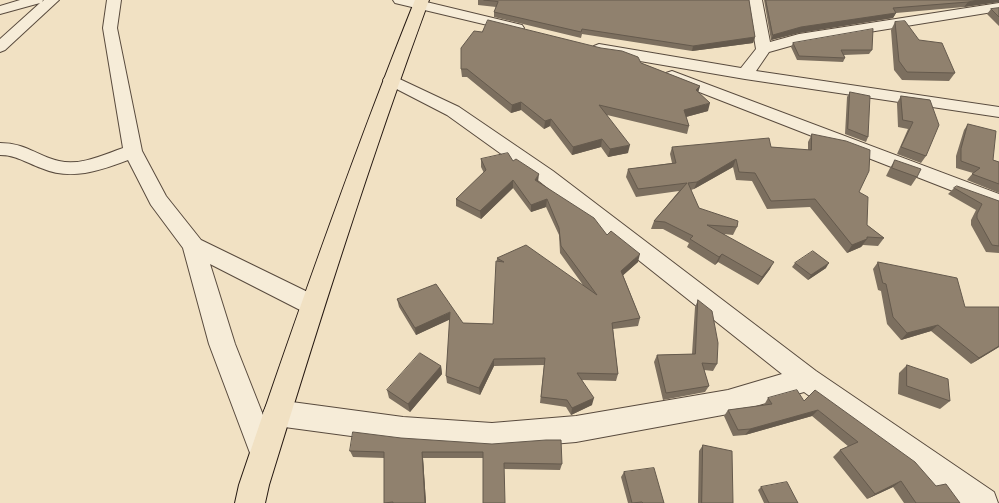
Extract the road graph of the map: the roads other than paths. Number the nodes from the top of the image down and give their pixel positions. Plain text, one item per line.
1 (36, 0) edge
2 (52, 0) edge
3 (114, 0) edge
4 (755, 0) edge
5 (414, 2) edge
6 (943, 2) edge
7 (999, 7) edge
8 (0, 10) edge
9 (971, 11) junction
10 (533, 32) edge
11 (0, 47) edge
12 (764, 49) junction
13 (745, 74) junction
14 (391, 80) junction
15 (999, 112) edge
16 (0, 149) edge
17 (132, 151) junction
18 (999, 202) edge
19 (193, 246) junction
20 (312, 305) junction
21 (807, 379) junction
22 (277, 413) junction
23 (264, 453) junction
24 (250, 503) edge
25 (983, 503) edge

1 - 8 street
2 - 11 street
3 - 17 street
4 - 12 street
5 - 10 street
5 - 14 main road
6 - 9 street
7 - 9 street
9 - 12 street
12 - 13 street
13 - 15 street
13 - 18 street
14 - 20 main road
14 - 21 street
16 - 17 street
17 - 19 street
19 - 20 street
19 - 23 street
20 - 22 main road
21 - 22 street
21 - 25 street
22 - 23 main road
23 - 24 main road

